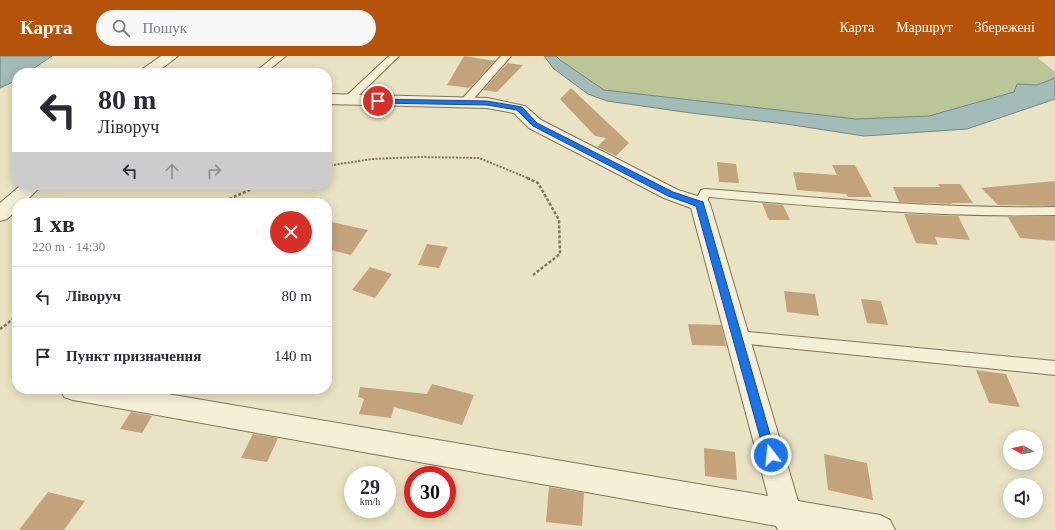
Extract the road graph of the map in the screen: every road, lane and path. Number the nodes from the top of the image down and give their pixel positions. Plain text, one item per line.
1 (171, 56) edge
2 (281, 56) edge
3 (394, 56) edge
4 (506, 56) edge
5 (153, 68) edge
6 (265, 68) edge
7 (332, 99) edge
8 (348, 100) junction
9 (465, 102) junction
10 (332, 165) edge
11 (27, 190) edge
12 (250, 190) edge
13 (18, 198) edge
14 (231, 198) edge
15 (12, 203) edge
16 (700, 204) junction
17 (1055, 210) edge
18 (0, 214) edge
19 (533, 275) dead end
20 (12, 320) edge
21 (0, 329) edge
22 (738, 337) junction
23 (1055, 368) edge
24 (100, 394) edge
25 (790, 522) edge
26 (880, 530) edge

1 - 5 street
2 - 6 lane
3 - 8 lane
4 - 9 lane
7 - 8 street
8 - 9 street
9 - 16 street
10 - 19 path
11 - 13 street
12 - 14 path
15 - 18 street
16 - 17 lane
16 - 22 street
20 - 21 path
22 - 23 lane
22 - 25 street
24 - 25 street
25 - 26 street

